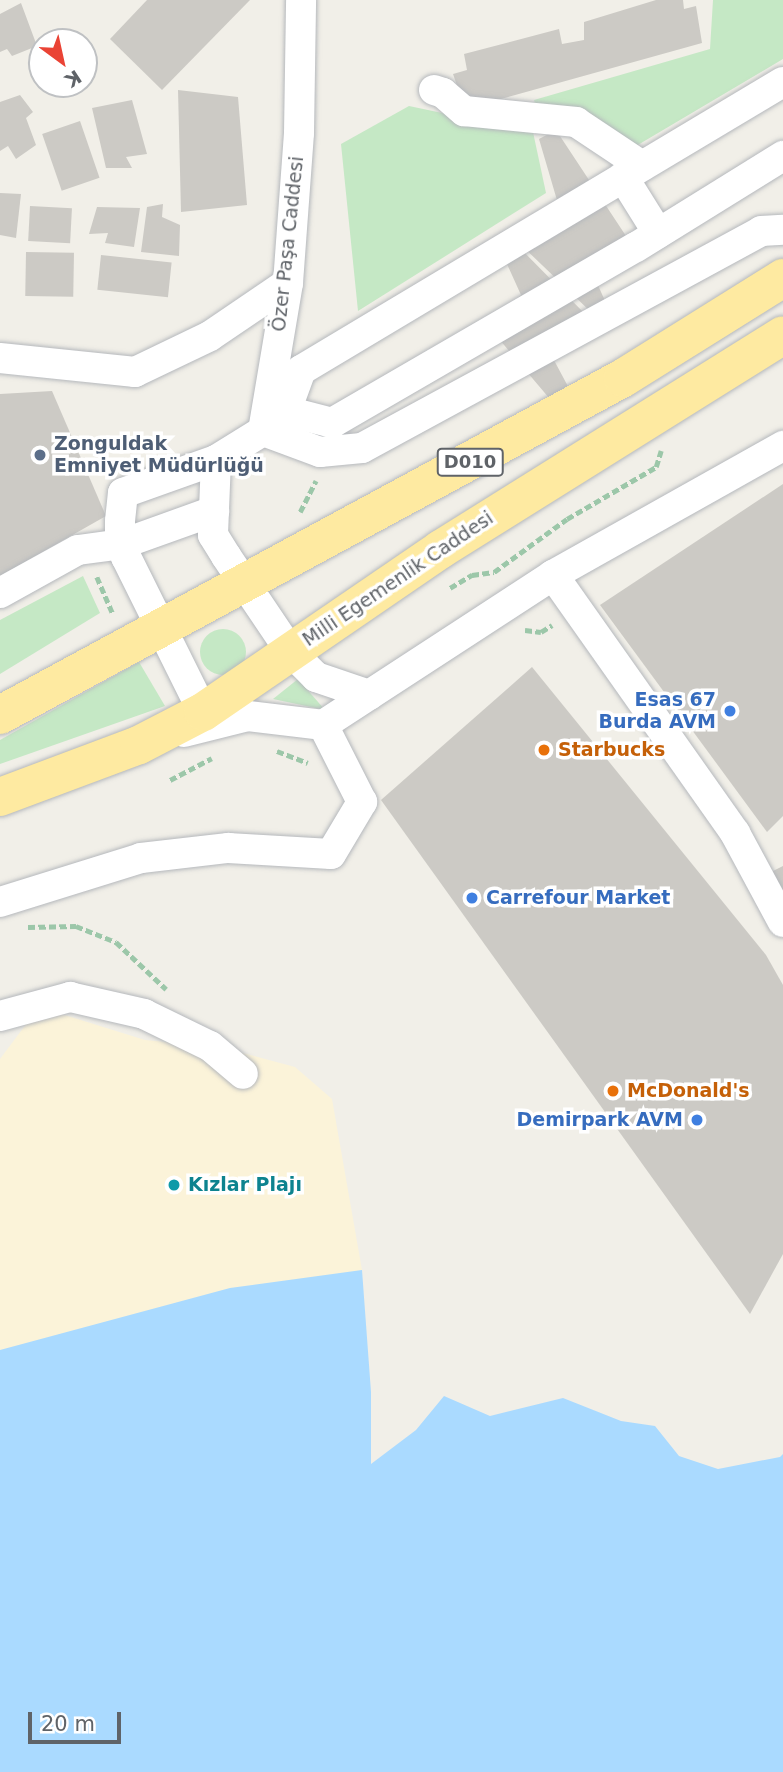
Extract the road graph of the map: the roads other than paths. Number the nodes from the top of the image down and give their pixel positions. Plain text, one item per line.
1 (302, 0) edge
2 (783, 82) edge
3 (434, 90) dead end
4 (783, 156) edge
5 (633, 172) junction
6 (783, 230) edge
7 (658, 233) junction
8 (783, 278) edge
9 (288, 283) junction
10 (783, 335) edge
11 (0, 358) edge
12 (286, 411) junction
13 (263, 431) junction
14 (783, 446) edge
15 (216, 460) junction
16 (214, 510) junction
17 (122, 544) junction
18 (553, 575) junction
19 (244, 583) junction
20 (0, 593) edge
21 (161, 627) junction
22 (290, 652) junction
23 (369, 695) junction
24 (203, 712) junction
25 (0, 715) edge
26 (248, 716) junction
27 (323, 724) junction
28 (139, 745) junction
29 (0, 797) edge
30 (0, 902) edge
31 (783, 922) edge
32 (0, 1016) edge
33 (243, 1074) dead end

1 - 9 street, Özer Paşa Caddesi
2 - 5 street
3 - 5 street
4 - 7 street
5 - 7 street
5 - 12 street
6 - 13 street
7 - 12 street
8 - 19 highway, D010
9 - 11 street
9 - 13 street, Özer Paşa Caddesi
10 - 22 highway, Milli Egemenlik Caddesi / D010
12 - 13 street
13 - 15 street
14 - 18 street
15 - 16 street
15 - 17 street
16 - 17 street
16 - 19 street
17 - 20 street
17 - 21 street
18 - 23 street
18 - 31 street
19 - 21 highway, D010
19 - 22 street
21 - 24 street
21 - 25 highway, D010
22 - 23 street
22 - 24 highway, Milli Egemenlik Caddesi / D010
23 - 27 street
24 - 26 street
24 - 28 highway, Milli Egemenlik Caddesi / D010
26 - 27 street
26 - 28 street
27 - 30 street
28 - 29 highway, Milli Egemenlik Caddesi / D010
32 - 33 street

